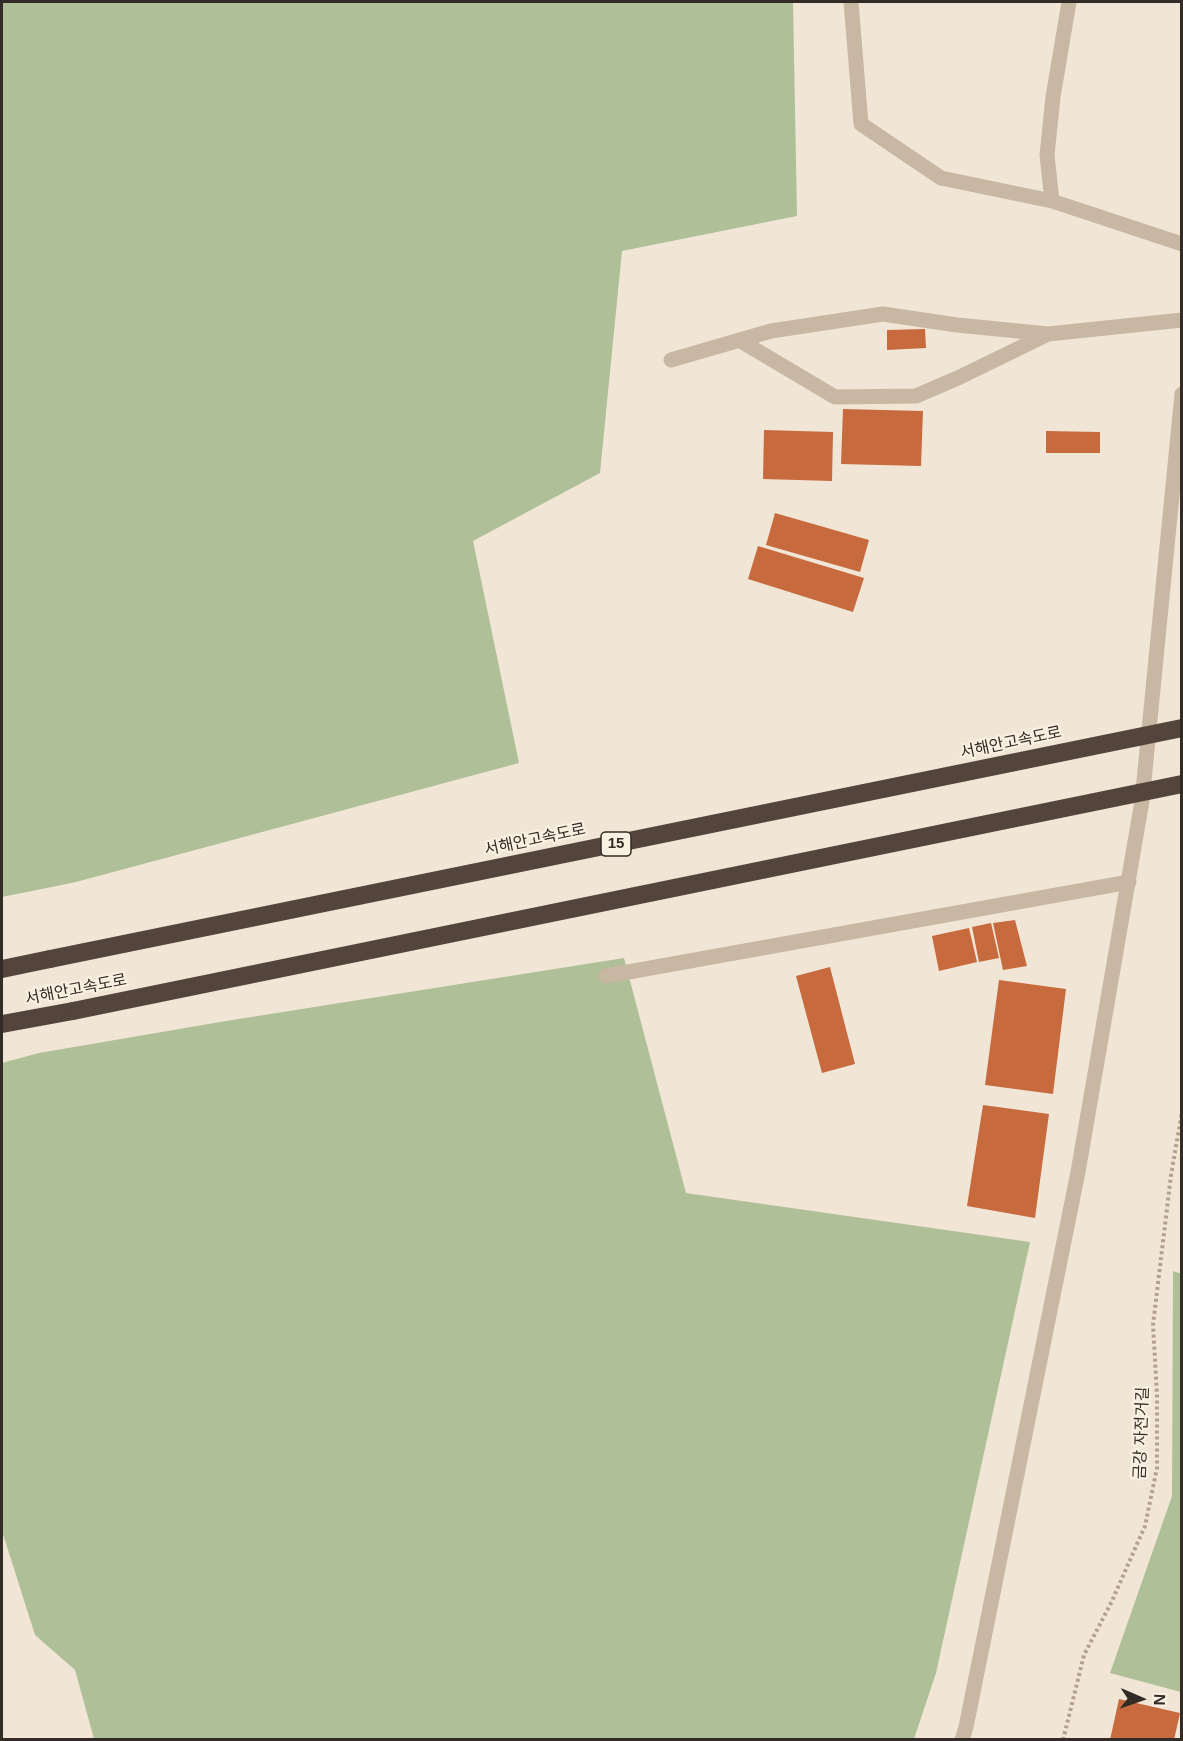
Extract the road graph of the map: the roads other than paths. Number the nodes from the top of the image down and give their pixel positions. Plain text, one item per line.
1 (850, 2) edge
2 (1069, 2) edge
3 (1052, 201) junction
4 (1182, 244) edge
5 (1182, 321) edge
6 (1048, 334) junction
7 (739, 340) junction
8 (671, 360) dead end
9 (1182, 394) edge
10 (1182, 728) edge
11 (1182, 784) edge
12 (1129, 882) junction
13 (2, 969) edge
14 (606, 976) dead end
15 (2, 1024) edge
16 (962, 1740) edge

1 - 3 street
2 - 3 street
3 - 4 street
5 - 6 street
6 - 7 street
6 - 7 street
7 - 8 street
9 - 12 street
10 - 13 highway, 서해안고속도로 / 15, bridge
11 - 15 highway, 서해안고속도로, bridge
12 - 14 street
12 - 16 street

